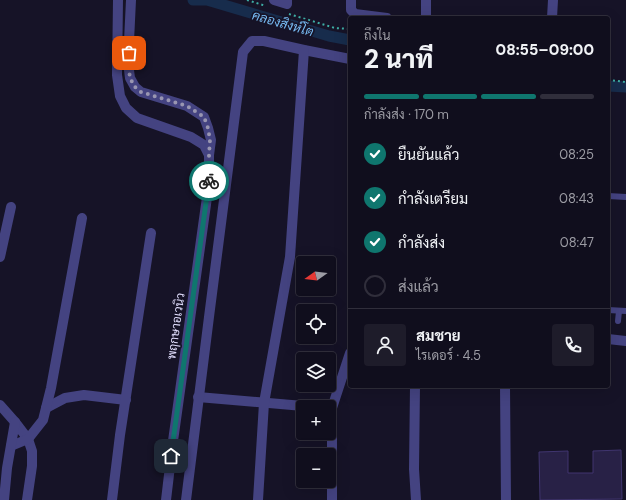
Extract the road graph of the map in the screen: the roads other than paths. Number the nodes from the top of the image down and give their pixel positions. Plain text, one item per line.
1 (118, 0) edge
2 (131, 0) edge
3 (287, 0) edge
4 (351, 0) edge
5 (426, 0) edge
6 (553, 0) edge
7 (270, 3) edge
8 (370, 16) edge
9 (426, 16) edge
10 (552, 16) edge
11 (304, 50) junction
12 (348, 59) edge
13 (209, 155) junction
14 (610, 196) edge
15 (626, 197) edge
16 (11, 207) dead end
17 (82, 218) dead end
18 (151, 233) dead end
19 (0, 257) edge
20 (610, 310) edge
21 (623, 311) edge
22 (618, 321) dead end
23 (610, 339) edge
24 (626, 341) edge
25 (348, 358) edge
26 (415, 388) edge
27 (505, 388) edge
28 (198, 397) junction
29 (126, 400) junction
30 (333, 400) edge
31 (264, 403) junction
32 (0, 405) edge
33 (296, 406) edge
34 (46, 408) junction
35 (15, 422) junction
36 (28, 439) junction
37 (331, 440) edge
38 (11, 446) junction
39 (4, 500) edge
40 (27, 500) edge
41 (112, 500) edge
42 (166, 500) edge
43 (186, 500) edge
44 (258, 500) edge
45 (332, 500) edge
46 (416, 500) edge
47 (506, 500) edge

1 - 13 street
2 - 13 street, พฤกษาอเวนิว
3 - 7 street
4 - 8 street
5 - 9 street
6 - 10 street
11 - 12 street
11 - 28 street
11 - 31 street
13 - 42 street, พฤกษาอเวนิว
14 - 15 lane
16 - 19 street
17 - 34 street
18 - 29 street
20 - 21 lane
21 - 22 lane
23 - 24 street
25 - 30 street
26 - 46 street
27 - 47 street
28 - 31 street
28 - 43 street
29 - 34 street
29 - 41 street
31 - 33 street
31 - 44 street
32 - 35 street
34 - 36 street
35 - 36 street
35 - 38 street
36 - 38 street
36 - 40 street
37 - 45 street
38 - 39 street

